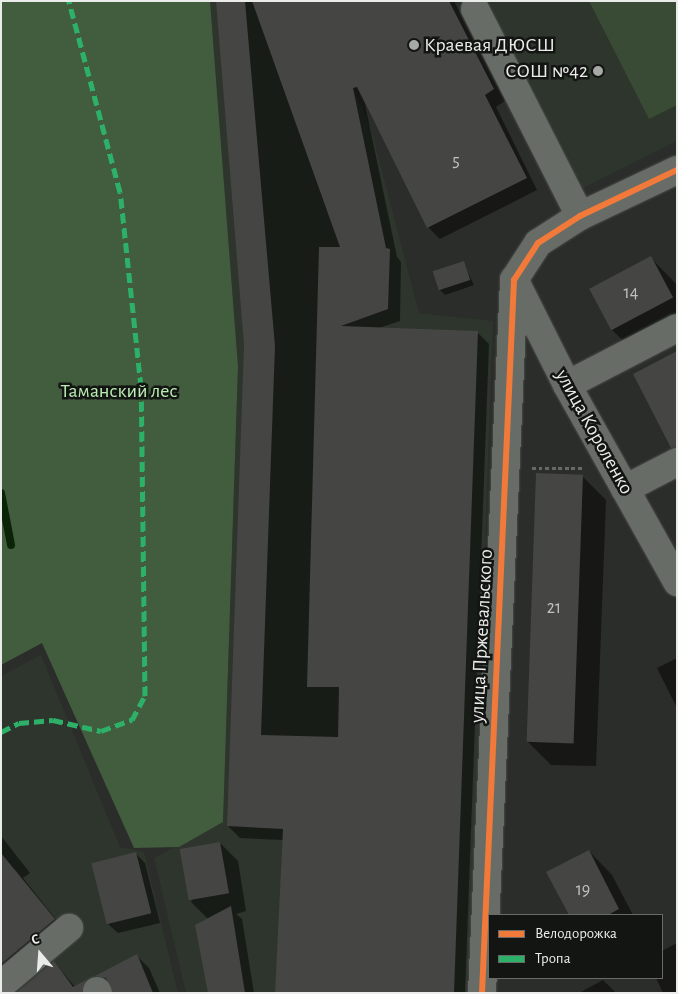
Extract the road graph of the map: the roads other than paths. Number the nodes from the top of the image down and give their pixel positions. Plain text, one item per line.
1 (475, 10) dead end
2 (677, 170) edge
3 (580, 216) junction
4 (514, 280) junction
5 (677, 328) edge
6 (567, 385) junction
7 (677, 462) edge
8 (625, 489) junction
9 (677, 582) edge
10 (69, 928) dead end
11 (1, 985) edge
12 (482, 993) edge

1 - 3 street
2 - 3 street
3 - 4 street
4 - 6 street, улица Короленко
4 - 12 street, улица Пржевальского
5 - 6 street
6 - 8 street, улица Короленко
7 - 8 street
8 - 9 street, улица Короленко
10 - 11 street

